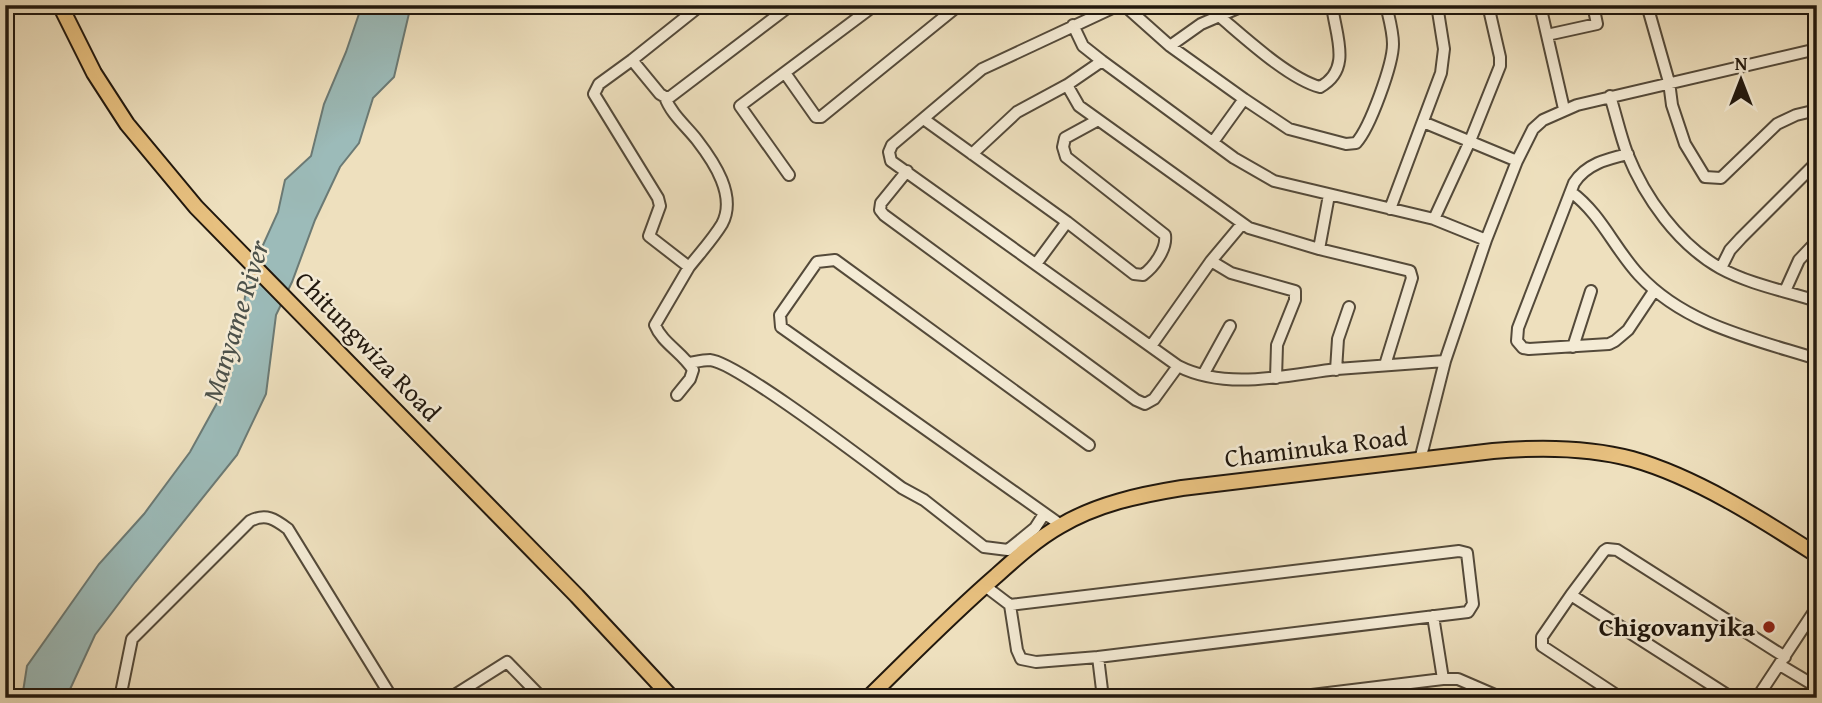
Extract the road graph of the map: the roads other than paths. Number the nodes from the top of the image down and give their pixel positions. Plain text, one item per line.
1 (60, 5) edge
2 (791, 5) edge
3 (875, 5) edge
4 (959, 5) edge
5 (1119, 5) edge
6 (1124, 5) edge
7 (1245, 5) edge
8 (1332, 5) edge
9 (1386, 5) edge
10 (1437, 5) edge
11 (1488, 5) edge
12 (1540, 5) edge
13 (1593, 5) edge
14 (1647, 5) edge
15 (694, 7) edge
16 (1219, 16) junction
17 (1073, 25) junction
18 (1547, 35) junction
19 (1170, 46) junction
20 (1817, 49) edge
21 (632, 60) junction
22 (1102, 61) junction
23 (785, 73) junction
24 (1669, 82) junction
25 (1067, 85) junction
26 (1610, 96) junction
27 (664, 97) junction
28 (1244, 99) junction
29 (1564, 109) junction
30 (1817, 110) edge
31 (925, 120) junction
32 (1098, 120) junction
33 (1423, 122) junction
34 (1469, 141) junction
35 (1213, 142) junction
36 (972, 154) junction
37 (1628, 154) junction
38 (1517, 160) junction
39 (1817, 162) edge
40 (906, 171) junction
41 (789, 175) dead end
42 (1571, 192) junction
43 (1329, 195) junction
44 (1390, 209) junction
45 (1434, 219) junction
46 (1067, 222) junction
47 (1242, 224) junction
48 (1486, 240) junction
49 (1817, 241) edge
50 (1319, 249) junction
51 (1211, 261) junction
52 (1036, 264) junction
53 (689, 267) junction
54 (1721, 268) junction
55 (1591, 291) dead end
56 (1654, 291) junction
57 (1785, 291) junction
58 (1817, 301) edge
59 (1349, 307) dead end
60 (1230, 326) dead end
61 (1151, 346) junction
62 (1573, 346) junction
63 (1817, 359) edge
64 (1445, 361) junction
65 (689, 363) junction
66 (1385, 365) junction
67 (1178, 366) junction
68 (1336, 370) junction
69 (1203, 376) junction
70 (1276, 378) junction
71 (677, 395) dead end
72 (1089, 444) dead end
73 (1420, 460) junction
74 (1044, 514) junction
75 (1061, 525) junction
76 (1817, 555) edge
77 (985, 586) junction
78 (1571, 595) junction
79 (1010, 605) junction
80 (1817, 607) edge
81 (1433, 616) junction
82 (1098, 657) junction
83 (1782, 661) junction
84 (1443, 679) junction
85 (1817, 687) edge
86 (1327, 695) edge
87 (120, 698) edge
88 (392, 698) edge
89 (450, 698) edge
90 (542, 698) edge
91 (672, 698) edge
92 (867, 698) edge
93 (1103, 698) edge
94 (1287, 698) edge
95 (1502, 698) edge
96 (1621, 698) edge
97 (1732, 698) edge
98 (1757, 698) edge

1 - 91 main road, Chitungwiza Road
2 - 27 street
3 - 23 street
4 - 23 street
5 - 17 street
6 - 19 street
7 - 16 street
8 - 16 street
9 - 28 street
10 - 33 street
11 - 34 street
12 - 18 street
13 - 18 street
14 - 24 street
15 - 21 street
16 - 19 street
17 - 22 street
17 - 31 street
18 - 29 street
19 - 28 street
20 - 24 street
21 - 27 street
21 - 53 street
22 - 25 street
22 - 35 street
23 - 41 street
24 - 26 street
24 - 30 street
25 - 32 street
25 - 36 street
26 - 29 street
26 - 37 street
27 - 53 street
28 - 35 street
29 - 38 street
31 - 36 street
31 - 40 street
32 - 46 street
32 - 47 street
33 - 34 street
33 - 44 street
34 - 38 street
34 - 45 street
35 - 43 street
36 - 46 street
37 - 42 street
37 - 54 street
38 - 48 street
39 - 54 street
40 - 52 street
40 - 67 street
42 - 56 street
42 - 62 street
43 - 44 street
43 - 50 street
44 - 45 street
45 - 48 street
46 - 52 street
47 - 50 street
47 - 51 street
48 - 64 street
49 - 57 street
50 - 66 street
51 - 61 street
51 - 70 street
52 - 61 street
53 - 65 street
54 - 57 street
55 - 62 street
56 - 62 street
56 - 63 street
57 - 58 street
59 - 68 street
60 - 69 street
61 - 67 street
64 - 66 street
64 - 73 street
65 - 71 street
65 - 74 street
66 - 68 street
67 - 69 street
68 - 70 street
69 - 70 street
72 - 74 street
73 - 75 main road, Chaminuka Road
73 - 76 main road, Chaminuka Road
74 - 75 street
75 - 77 main road, Chaminuka Road
77 - 79 street
77 - 92 main road, Chaminuka Road
78 - 83 street
78 - 96 street
78 - 97 street
79 - 81 street
79 - 82 street
80 - 83 street
81 - 82 street
81 - 84 street
82 - 93 street
83 - 85 street
83 - 98 street
84 - 86 street
84 - 95 street
86 - 94 street
87 - 88 street
89 - 90 street

